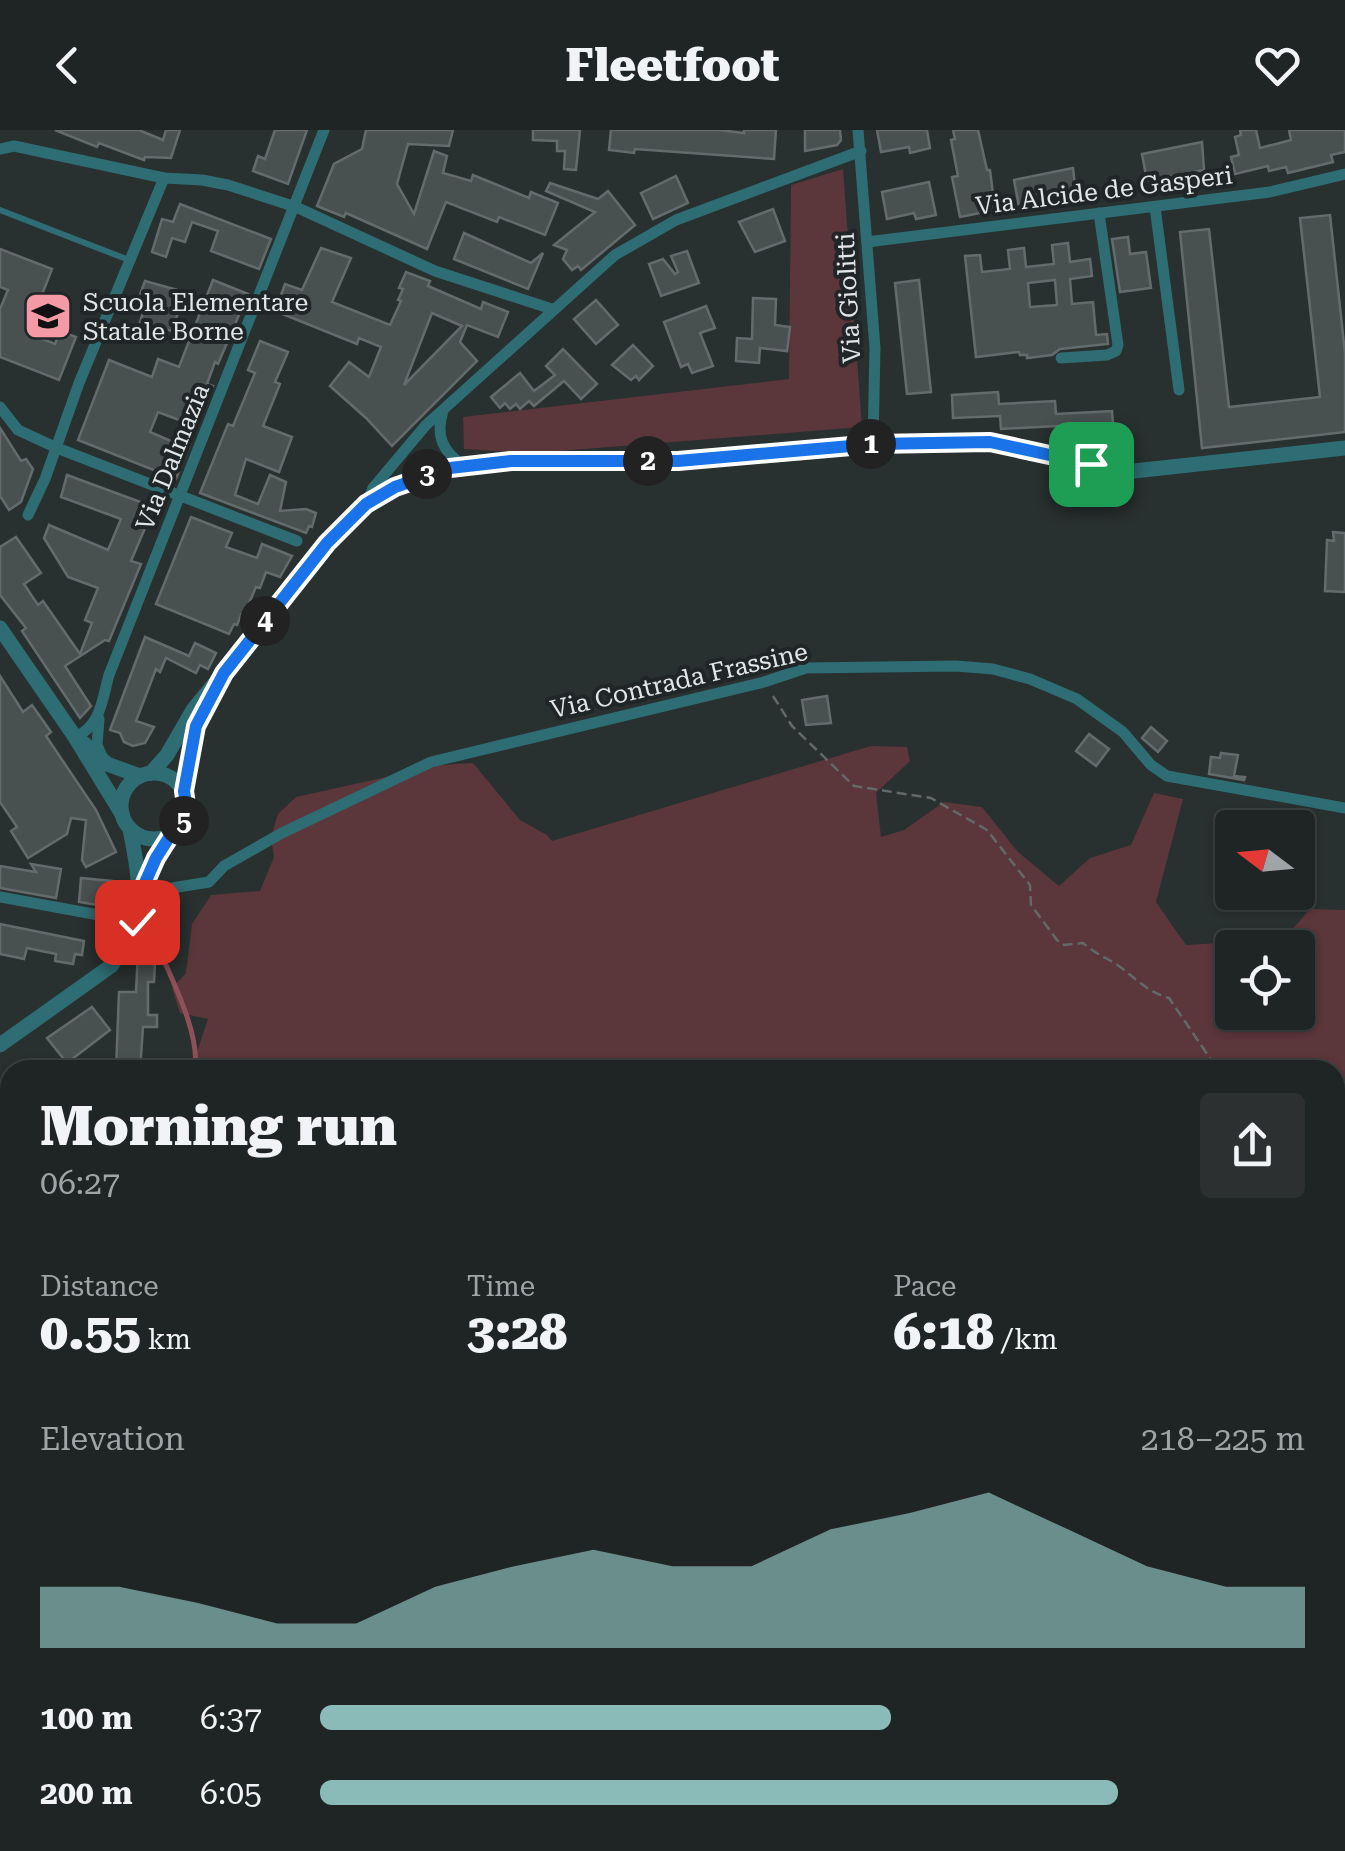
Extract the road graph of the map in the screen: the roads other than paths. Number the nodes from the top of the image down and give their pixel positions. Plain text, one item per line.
1 (324, 130) edge
2 (858, 130) edge
3 (0, 149) edge
4 (860, 151) junction
5 (1345, 174) edge
6 (164, 178) junction
7 (1155, 206) junction
8 (296, 207) junction
9 (0, 210) edge
10 (1099, 213) junction
11 (867, 242) junction
12 (130, 261) junction
13 (552, 309) junction
14 (1061, 358) dead end
15 (1180, 390) dead end
16 (0, 406) edge
17 (443, 410) junction
18 (874, 444) junction
19 (57, 448) junction
20 (1345, 448) edge
21 (464, 466) junction
22 (180, 496) junction
23 (366, 504) junction
24 (28, 515) dead end
25 (297, 541) dead end
26 (0, 628) edge
27 (224, 673) junction
28 (99, 715) junction
29 (74, 736) junction
30 (104, 761) junction
31 (146, 774) junction
32 (184, 791) junction
33 (1345, 808) edge
34 (126, 822) junction
35 (170, 836) junction
36 (141, 892) junction
37 (0, 898) edge
38 (137, 922) junction
39 (0, 1045) edge

1 - 8 street, Via Dalmazia
2 - 4 street, Via Giolitti
3 - 6 street
4 - 11 street, Via Giolitti
4 - 13 street
5 - 7 street, Via Alcide de Gasperi
6 - 8 street
6 - 12 street
7 - 10 street, Via Alcide de Gasperi
7 - 15 street
8 - 13 street
8 - 22 street, Via Dalmazia
9 - 12 lane
10 - 11 street, Via Alcide de Gasperi
10 - 14 street
11 - 18 street, Via Giolitti
12 - 19 street
13 - 17 street
16 - 19 street
17 - 21 street
17 - 23 street
18 - 20 street
18 - 21 street
19 - 22 street
19 - 24 street
21 - 23 street
22 - 25 street
22 - 28 street, Via Dalmazia
23 - 27 street
26 - 29 street
27 - 31 street
27 - 32 street
28 - 29 street
28 - 30 street
29 - 30 street
29 - 34 street
30 - 31 street
31 - 32 street
31 - 34 street
32 - 35 street
33 - 36 street, Via Contrada Frassine
34 - 35 street
34 - 36 street
35 - 36 street
36 - 38 street
37 - 38 street
38 - 39 street

